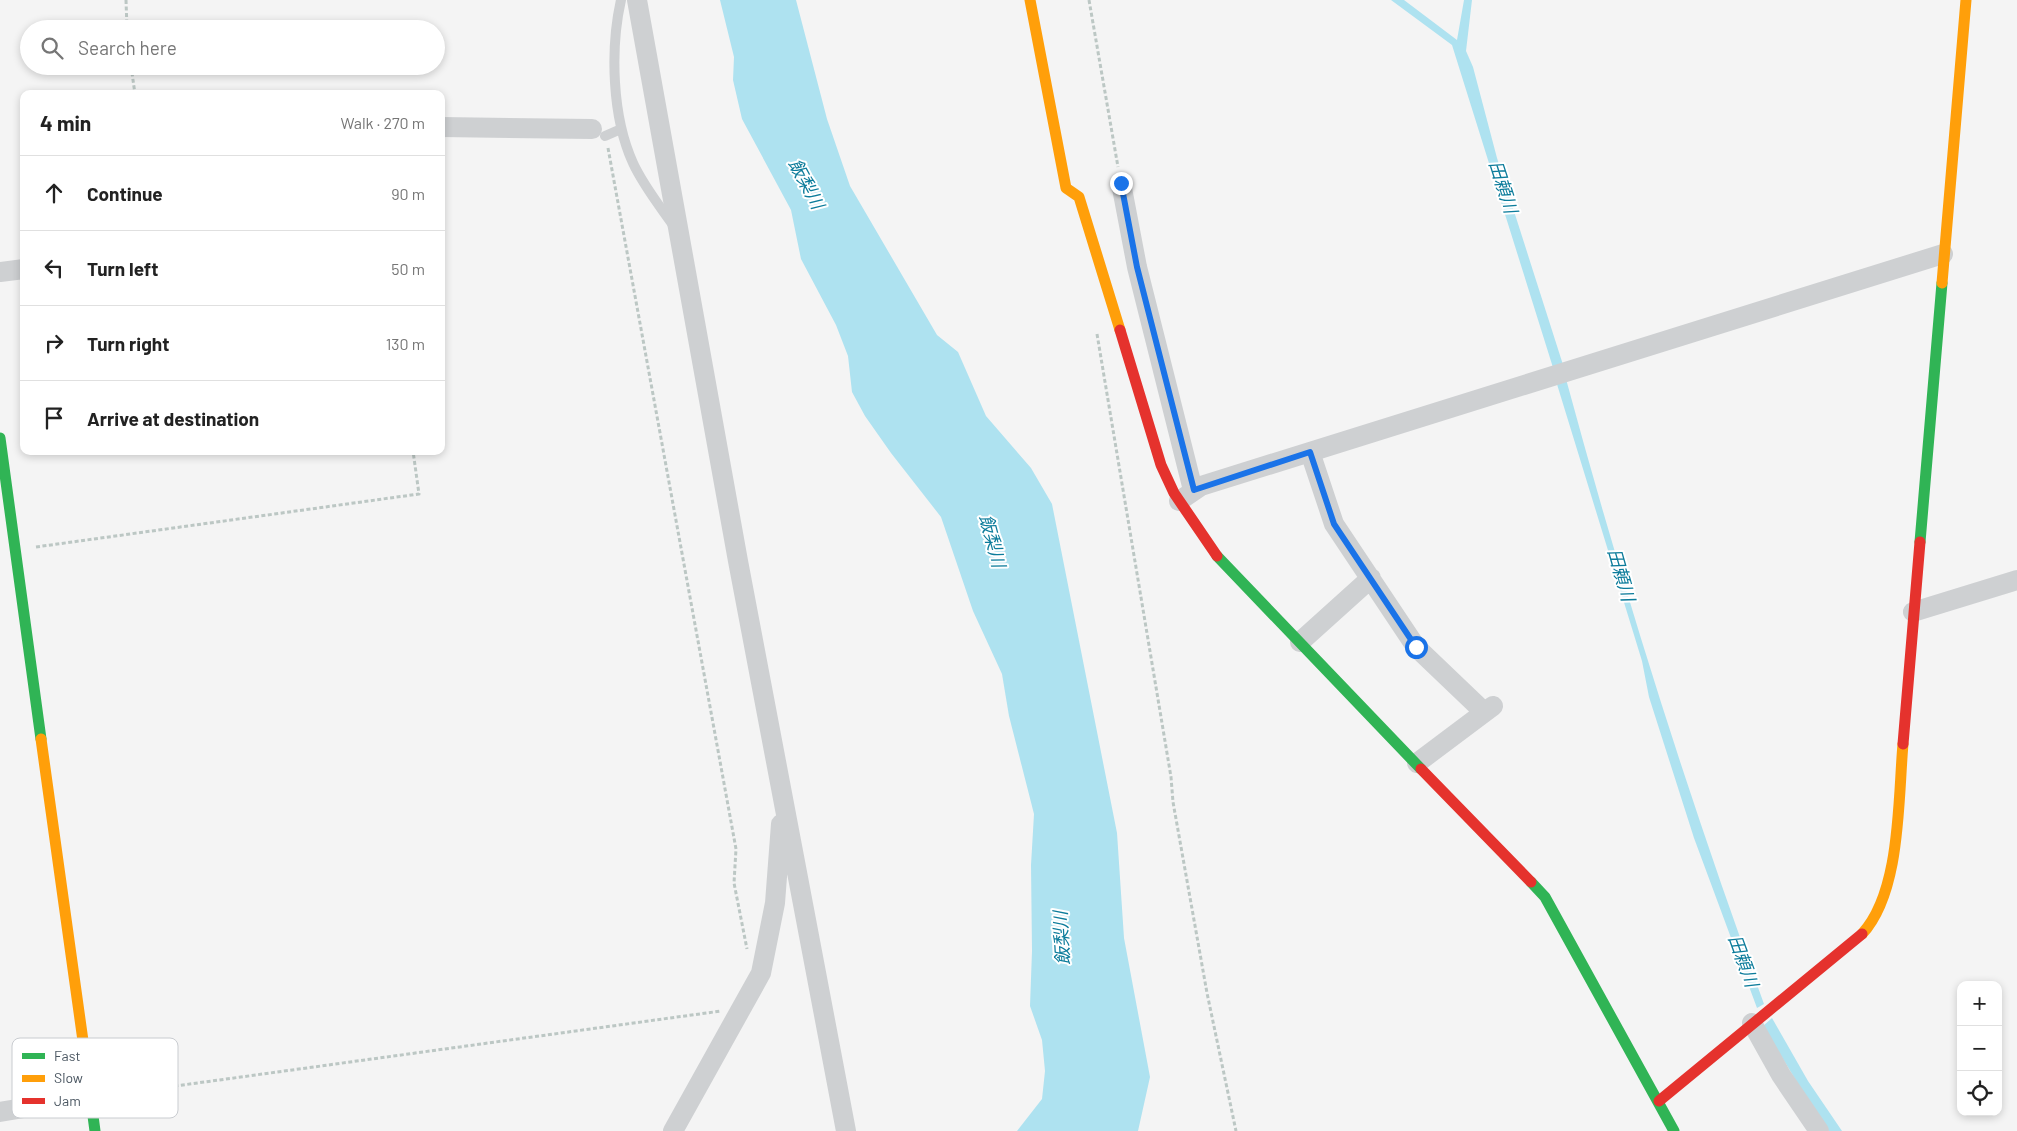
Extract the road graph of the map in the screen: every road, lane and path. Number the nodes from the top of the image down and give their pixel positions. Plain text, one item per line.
1 (126, 0) edge
2 (621, 0) edge
3 (638, 0) edge
4 (1030, 0) edge
5 (1088, 0) edge
6 (1966, 0) edge
7 (127, 20) edge
8 (133, 75) edge
9 (135, 90) edge
10 (445, 127) edge
11 (608, 132) junction
12 (1121, 183) joint
13 (679, 234) junction
14 (1943, 254) junction
15 (20, 270) edge
16 (0, 272) edge
17 (1095, 325) dead end
18 (0, 438) edge
19 (1310, 452) junction
20 (414, 455) edge
21 (1186, 496) junction
22 (15, 550) junction
23 (1371, 578) junction
24 (2017, 580) edge
25 (1913, 612) junction
26 (1300, 642) junction
27 (1417, 763) junction
28 (784, 797) junction
29 (747, 952) dead end
30 (740, 1012) junction
31 (1755, 1021) junction
32 (82, 1038) edge
33 (178, 1085) edge
34 (1659, 1101) junction
35 (93, 1118) edge
36 (95, 1131) edge
37 (673, 1131) edge
38 (846, 1131) edge
39 (1236, 1131) edge
40 (1674, 1131) edge
41 (1819, 1131) edge

1 - 7 path
2 - 11 lane
3 - 13 street
4 - 21 street
5 - 12 path
6 - 14 street
8 - 9 path
10 - 11 street
11 - 13 lane
11 - 29 path
12 - 21 street
13 - 28 street
14 - 19 street
14 - 25 street
15 - 16 street
17 - 39 path
18 - 22 street
19 - 21 street
19 - 23 street
20 - 22 path
21 - 26 street
22 - 32 street
23 - 26 street
23 - 27 street
24 - 25 street
25 - 31 street
26 - 27 street
27 - 34 street
28 - 30 street
28 - 38 street
30 - 33 path
30 - 37 street
31 - 34 street
31 - 41 street
34 - 40 street
35 - 36 street

